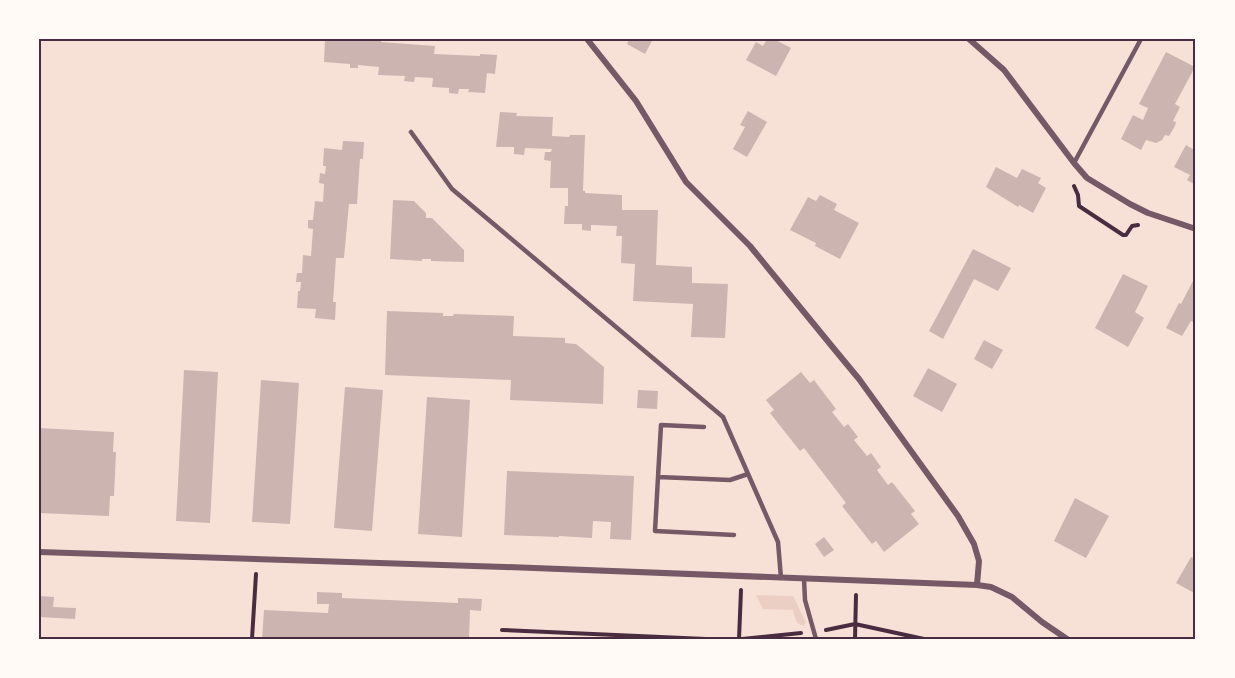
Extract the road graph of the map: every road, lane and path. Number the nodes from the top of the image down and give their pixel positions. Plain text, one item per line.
1 (587, 39) edge
2 (969, 39) edge
3 (1141, 39) edge
4 (411, 132) dead end
5 (1074, 163) junction
6 (1196, 229) edge
7 (704, 427) dead end
8 (748, 474) junction
9 (658, 477) junction
10 (734, 535) dead end
11 (39, 552) edge
12 (256, 574) dead end
13 (781, 578) junction
14 (804, 579) junction
15 (976, 585) junction
16 (741, 590) dead end
17 (856, 595) dead end
18 (855, 624) junction
19 (502, 630) dead end
20 (814, 632) junction
21 (252, 639) edge
22 (706, 639) edge
23 (740, 639) edge
24 (816, 639) edge
25 (855, 639) edge
26 (924, 639) edge
27 (1067, 639) edge

1 - 15 street
2 - 5 street
3 - 5 lane
4 - 8 lane
5 - 6 street
7 - 9 lane
8 - 9 lane
8 - 13 lane
9 - 10 lane
11 - 13 street
12 - 21 path
13 - 14 street
14 - 15 street
14 - 20 lane
15 - 27 street
16 - 23 path
17 - 18 path
18 - 20 path
18 - 25 path
18 - 26 path
19 - 22 path
20 - 23 path
20 - 24 lane

